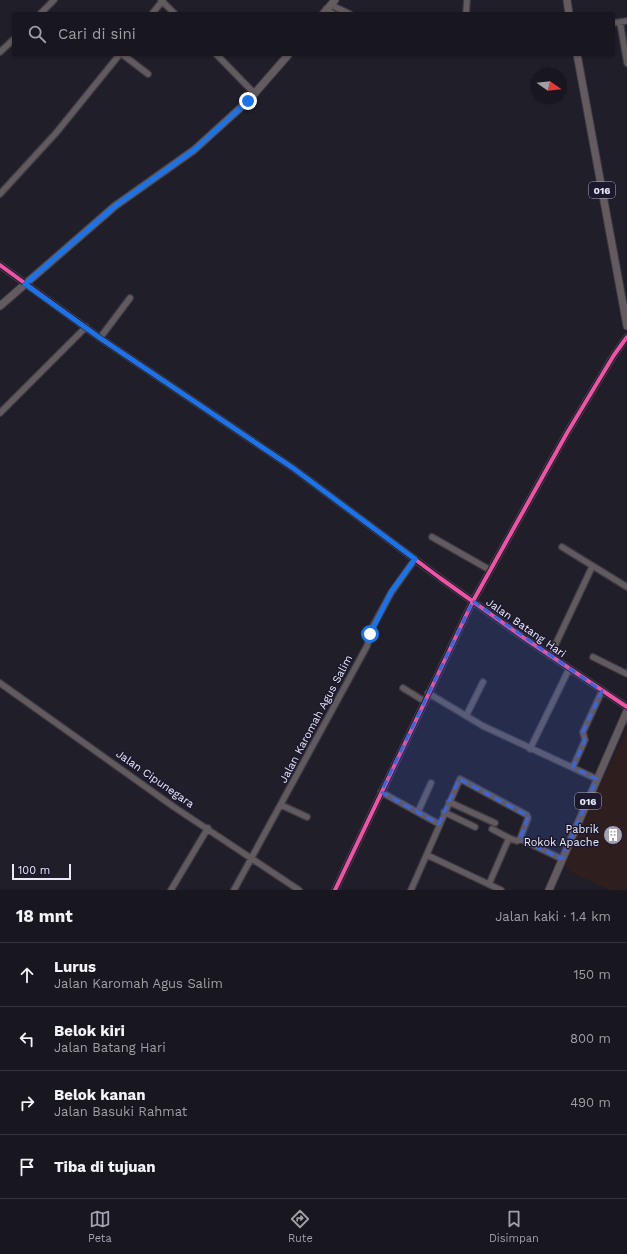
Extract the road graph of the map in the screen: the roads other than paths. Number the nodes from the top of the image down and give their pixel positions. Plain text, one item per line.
1 (54, 0) edge
2 (162, 0) edge
3 (467, 0) edge
4 (567, 0) edge
5 (329, 8) edge
6 (42, 12) edge
7 (153, 12) edge
8 (174, 12) edge
9 (343, 12) edge
10 (466, 12) edge
11 (569, 12) edge
12 (627, 21) edge
13 (620, 22) junction
14 (615, 23) edge
15 (625, 39) edge
16 (12, 41) edge
17 (0, 52) edge
18 (119, 56) edge
19 (124, 56) edge
20 (218, 56) edge
21 (287, 56) edge
22 (577, 56) edge
23 (627, 63) edge
24 (148, 74) dead end
25 (255, 94) junction
26 (0, 194) edge
27 (0, 265) edge
28 (25, 284) junction
29 (130, 298) dead end
30 (0, 306) edge
31 (627, 326) edge
32 (86, 328) junction
33 (627, 337) edge
34 (100, 338) junction
35 (0, 413) edge
36 (432, 536) dead end
37 (562, 547) dead end
38 (415, 559) junction
39 (592, 567) junction
40 (490, 570) junction
41 (627, 587) edge
42 (473, 601) junction
43 (550, 656) junction
44 (593, 657) dead end
45 (569, 670) junction
46 (627, 674) edge
47 (483, 682) dead end
48 (0, 683) edge
49 (402, 688) dead end
50 (602, 691) junction
51 (428, 693) junction
52 (424, 701) junction
53 (627, 706) edge
54 (627, 711) edge
55 (466, 716) junction
56 (530, 749) junction
57 (573, 767) junction
58 (597, 779) junction
59 (431, 783) dead end
60 (381, 792) junction
61 (449, 802) junction
62 (281, 805) junction
63 (418, 812) junction
64 (444, 812) junction
65 (307, 817) dead end
66 (495, 823) dead end
67 (440, 824) junction
68 (475, 827) dead end
69 (208, 828) junction
70 (492, 830) dead end
71 (509, 838) junction
72 (520, 839) junction
73 (427, 855) junction
74 (252, 857) junction
75 (562, 859) junction
76 (489, 884) junction
77 (171, 890) edge
78 (234, 890) edge
79 (299, 890) edge
80 (335, 890) edge
81 (411, 890) edge
82 (501, 890) edge
83 (549, 890) edge

1 - 6 street
2 - 7 street
2 - 8 street
3 - 10 street
4 - 11 main road
5 - 9 street
12 - 13 street
13 - 14 street
13 - 15 street
15 - 23 street
16 - 17 street
18 - 26 street
19 - 24 street
20 - 25 street
21 - 25 main road
22 - 31 main road, 016
25 - 28 main road
27 - 28 street, Jalan Batang Hari
28 - 30 main road
28 - 32 street, Jalan Batang Hari
29 - 34 street
32 - 34 street, Jalan Batang Hari
32 - 35 street
33 - 40 street
34 - 38 street, Jalan Batang Hari
36 - 40 street
37 - 39 street
38 - 42 street, Jalan Batang Hari
38 - 62 street, Jalan Karomah Agus Salim
39 - 41 street
39 - 43 street
40 - 42 street
42 - 43 street, Jalan Batang Hari
42 - 51 street
43 - 45 street, Jalan Batang Hari
44 - 46 street
45 - 50 street, Jalan Batang Hari
45 - 56 street
47 - 55 street
48 - 69 street, Jalan Cipunegara
49 - 52 street
50 - 53 street, Jalan Batang Hari
50 - 57 street
51 - 52 street
51 - 55 street
52 - 60 street
54 - 58 main road, 016
55 - 56 street
56 - 57 street
57 - 58 street
58 - 75 main road, 016
59 - 63 street
60 - 63 street
60 - 80 street
61 - 64 street
61 - 66 street
61 - 72 street
62 - 65 street
62 - 74 street, Jalan Karomah Agus Salim
63 - 67 street
64 - 67 street
64 - 68 street
67 - 73 street
69 - 74 street, Jalan Cipunegara
69 - 77 street
70 - 71 street
71 - 72 street
71 - 76 street
72 - 75 street
73 - 76 street
73 - 81 street
74 - 78 street, Jalan Karomah Agus Salim
74 - 79 street, Jalan Cipunegara
75 - 83 main road, 016
76 - 82 street

